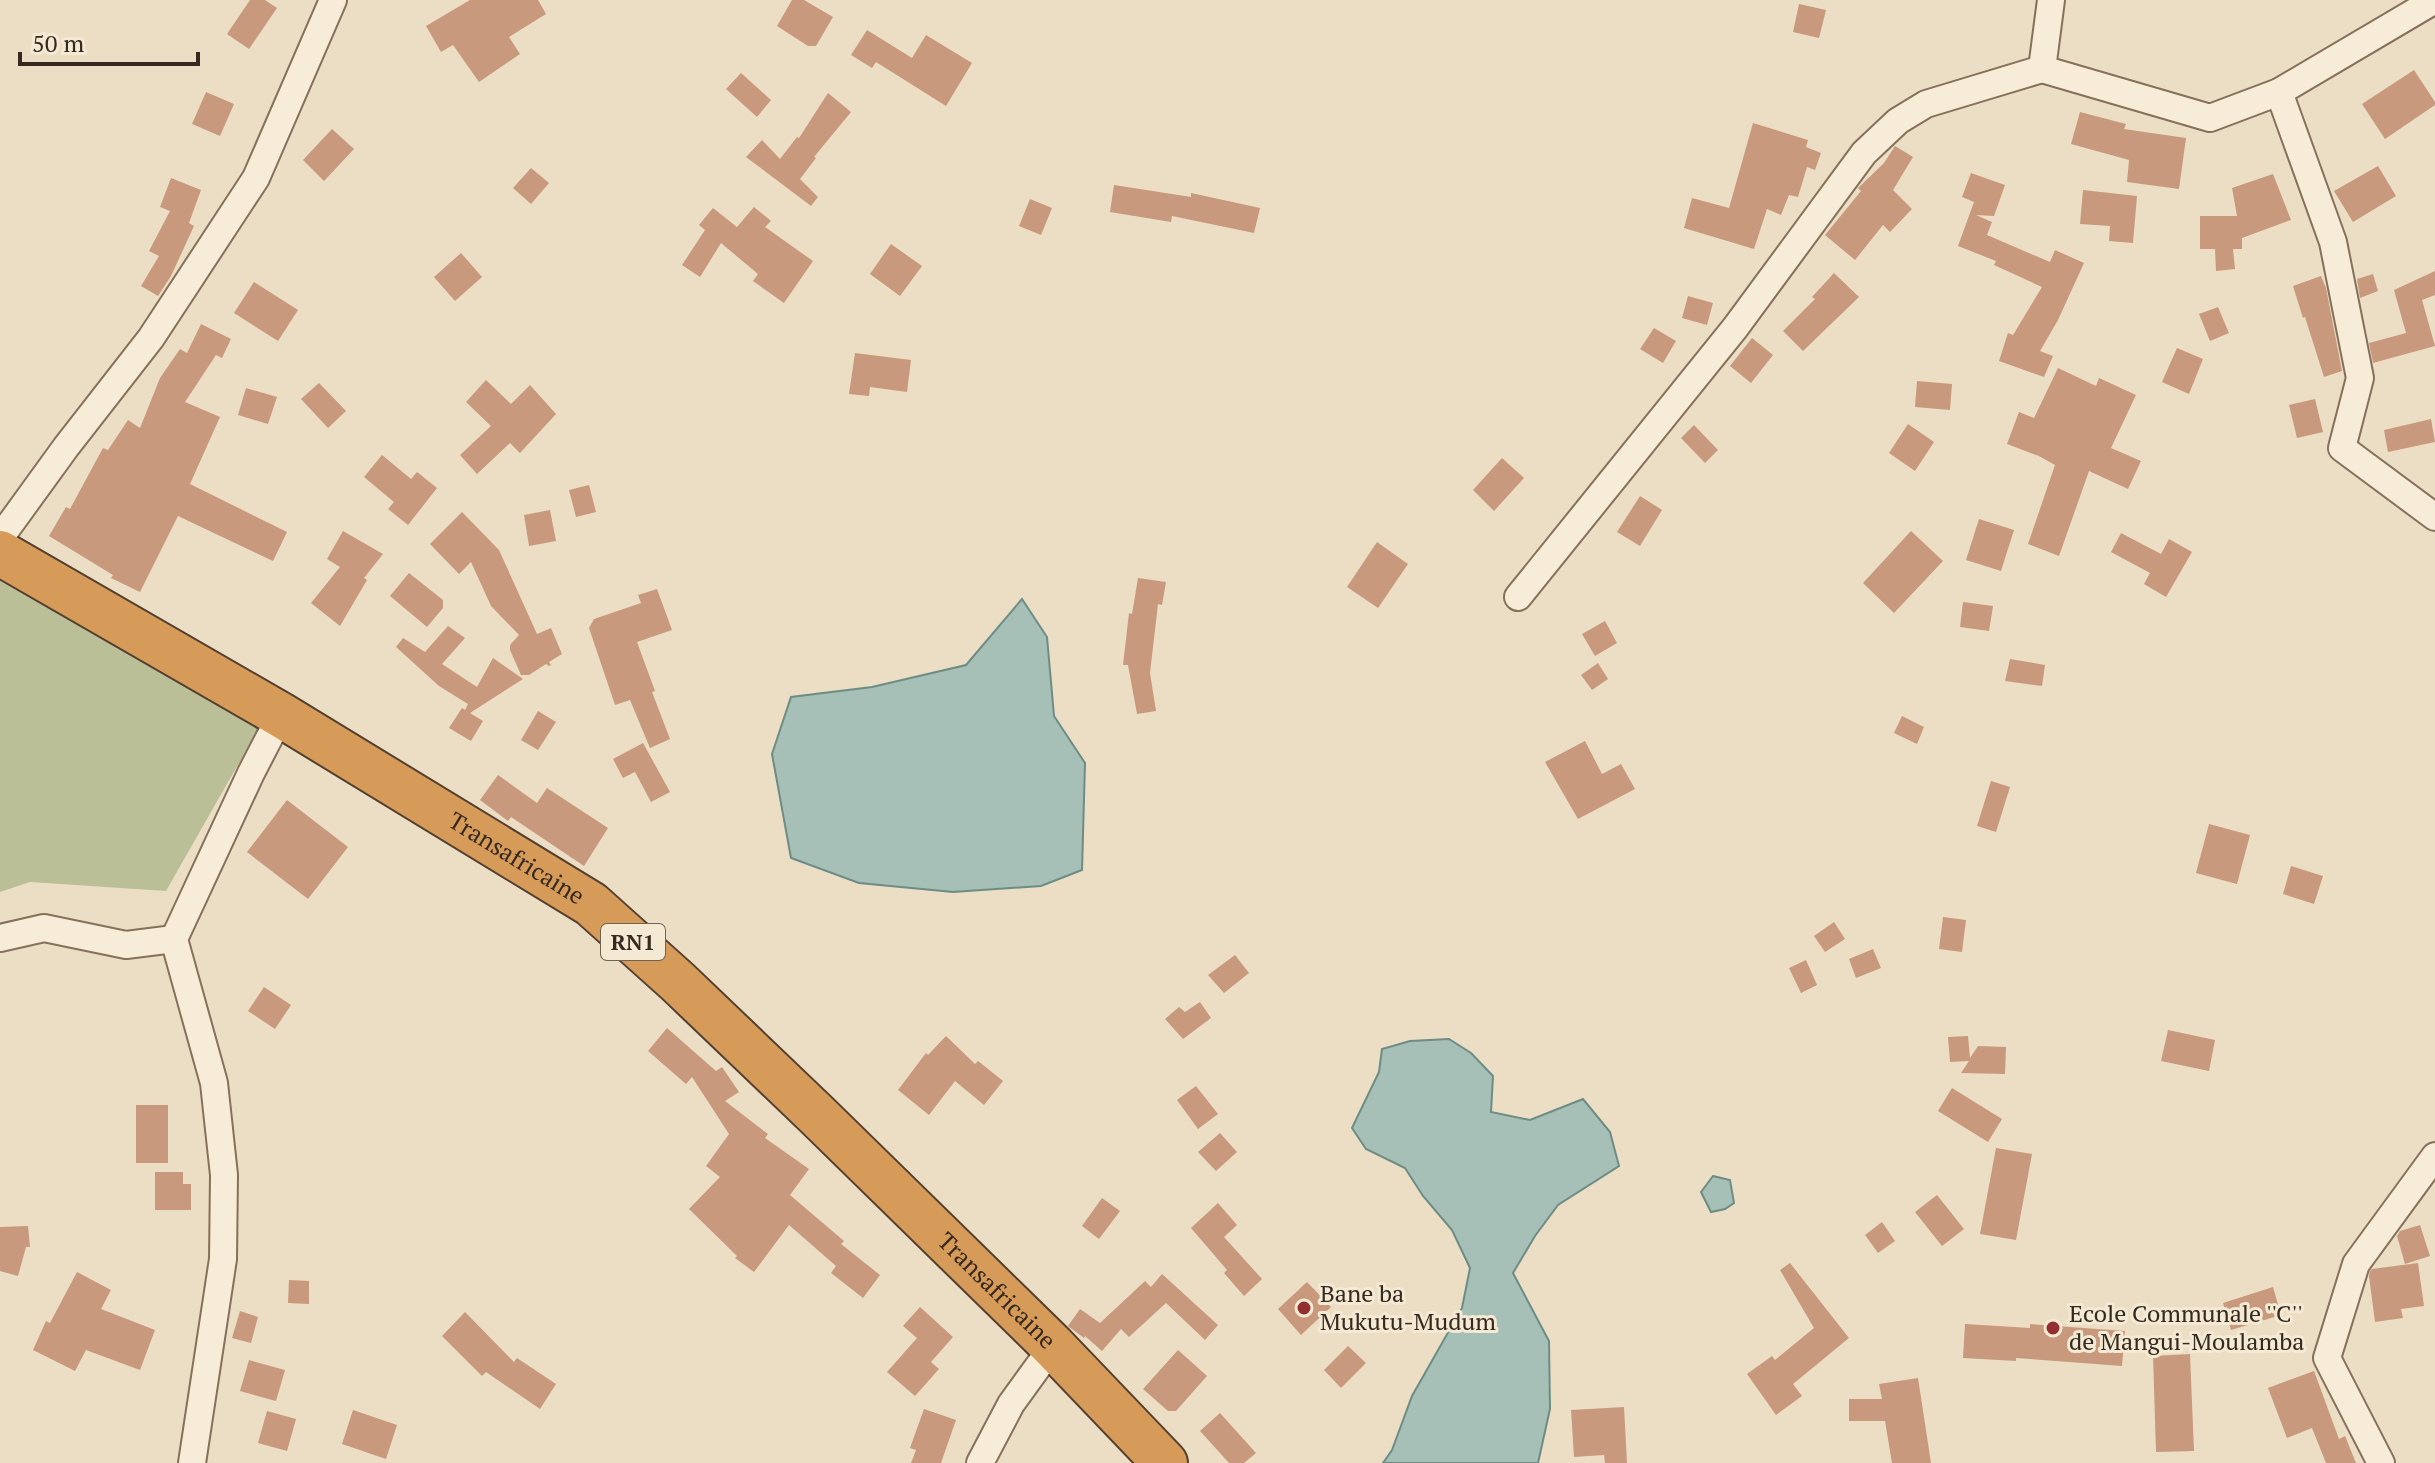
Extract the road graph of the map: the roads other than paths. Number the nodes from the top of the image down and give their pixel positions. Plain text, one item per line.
1 (333, 0) edge
2 (2051, 0) edge
3 (2435, 0) edge
4 (2042, 69) junction
5 (2279, 92) junction
6 (2435, 517) edge
7 (0, 538) edge
8 (0, 553) edge
9 (1518, 597) dead end
10 (281, 715) junction
11 (0, 938) edge
12 (174, 939) junction
13 (2435, 1156) edge
14 (1053, 1346) junction
15 (192, 1463) edge
16 (980, 1463) edge
17 (1165, 1463) edge
18 (2381, 1463) edge

1 - 7 street
2 - 4 street
3 - 5 street
4 - 5 street
4 - 9 street
5 - 6 street
8 - 10 highway, Transafricaine / RN1
10 - 12 street
10 - 14 highway, Transafricaine / RN1
11 - 12 street
12 - 15 street
13 - 18 street
14 - 16 street
14 - 17 highway, Transafricaine / RN1

